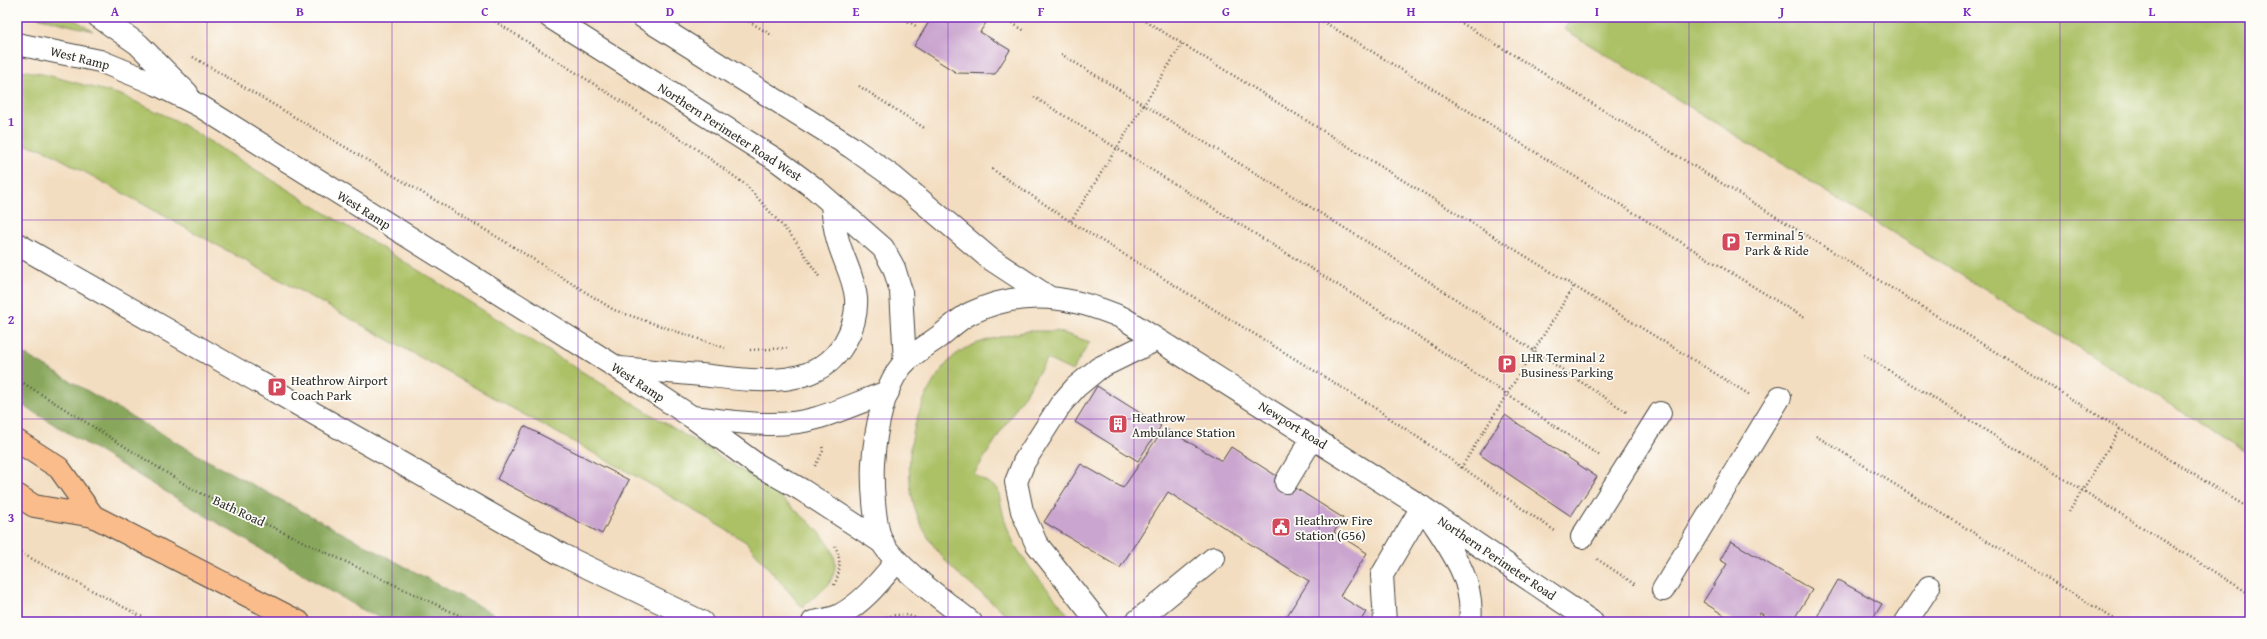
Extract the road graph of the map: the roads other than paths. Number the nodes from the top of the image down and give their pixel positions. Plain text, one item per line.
1 (99, 17) edge
2 (550, 17) edge
3 (643, 17) edge
4 (17, 44) edge
5 (200, 106) junction
6 (832, 204) junction
7 (17, 244) edge
8 (1047, 296) junction
9 (1156, 340) junction
10 (905, 362) junction
11 (616, 367) junction
12 (888, 392) junction
13 (1780, 397) dead end
14 (1660, 413) dead end
15 (692, 418) junction
16 (1313, 437) junction
17 (17, 441) edge
18 (1286, 482) dead end
19 (23, 502) edge
20 (1422, 507) junction
21 (93, 516) junction
22 (1582, 537) dead end
23 (882, 542) junction
24 (1214, 558) dead end
25 (897, 561) junction
26 (1929, 586) dead end
27 (1663, 590) dead end
28 (1475, 618) edge
29 (299, 622) edge
30 (702, 622) edge
31 (813, 622) edge
32 (971, 622) edge
33 (1098, 622) edge
34 (1136, 622) edge
35 (1385, 622) edge
36 (1592, 622) edge
37 (1906, 622) edge

1 - 5 street
2 - 6 street, Northern Perimeter Road West
3 - 8 street
4 - 5 street, West Ramp
5 - 11 street, West Ramp
6 - 10 street, Northern Perimeter Road West
6 - 11 street
7 - 30 street
8 - 9 street, Newport Road
8 - 10 street
9 - 16 street, Newport Road
9 - 33 street
10 - 12 street
11 - 15 street, West Ramp
12 - 15 street, West Ramp
12 - 23 street
13 - 27 street
14 - 22 street
15 - 23 street, West Ramp
16 - 18 street
16 - 20 street, Newport Road
17 - 21 highway
19 - 21 highway
20 - 28 street, Newport Road
20 - 35 street
20 - 36 street, Northern Perimeter Road
21 - 29 highway
23 - 25 street
24 - 34 street
25 - 31 street
25 - 32 street
26 - 37 street

